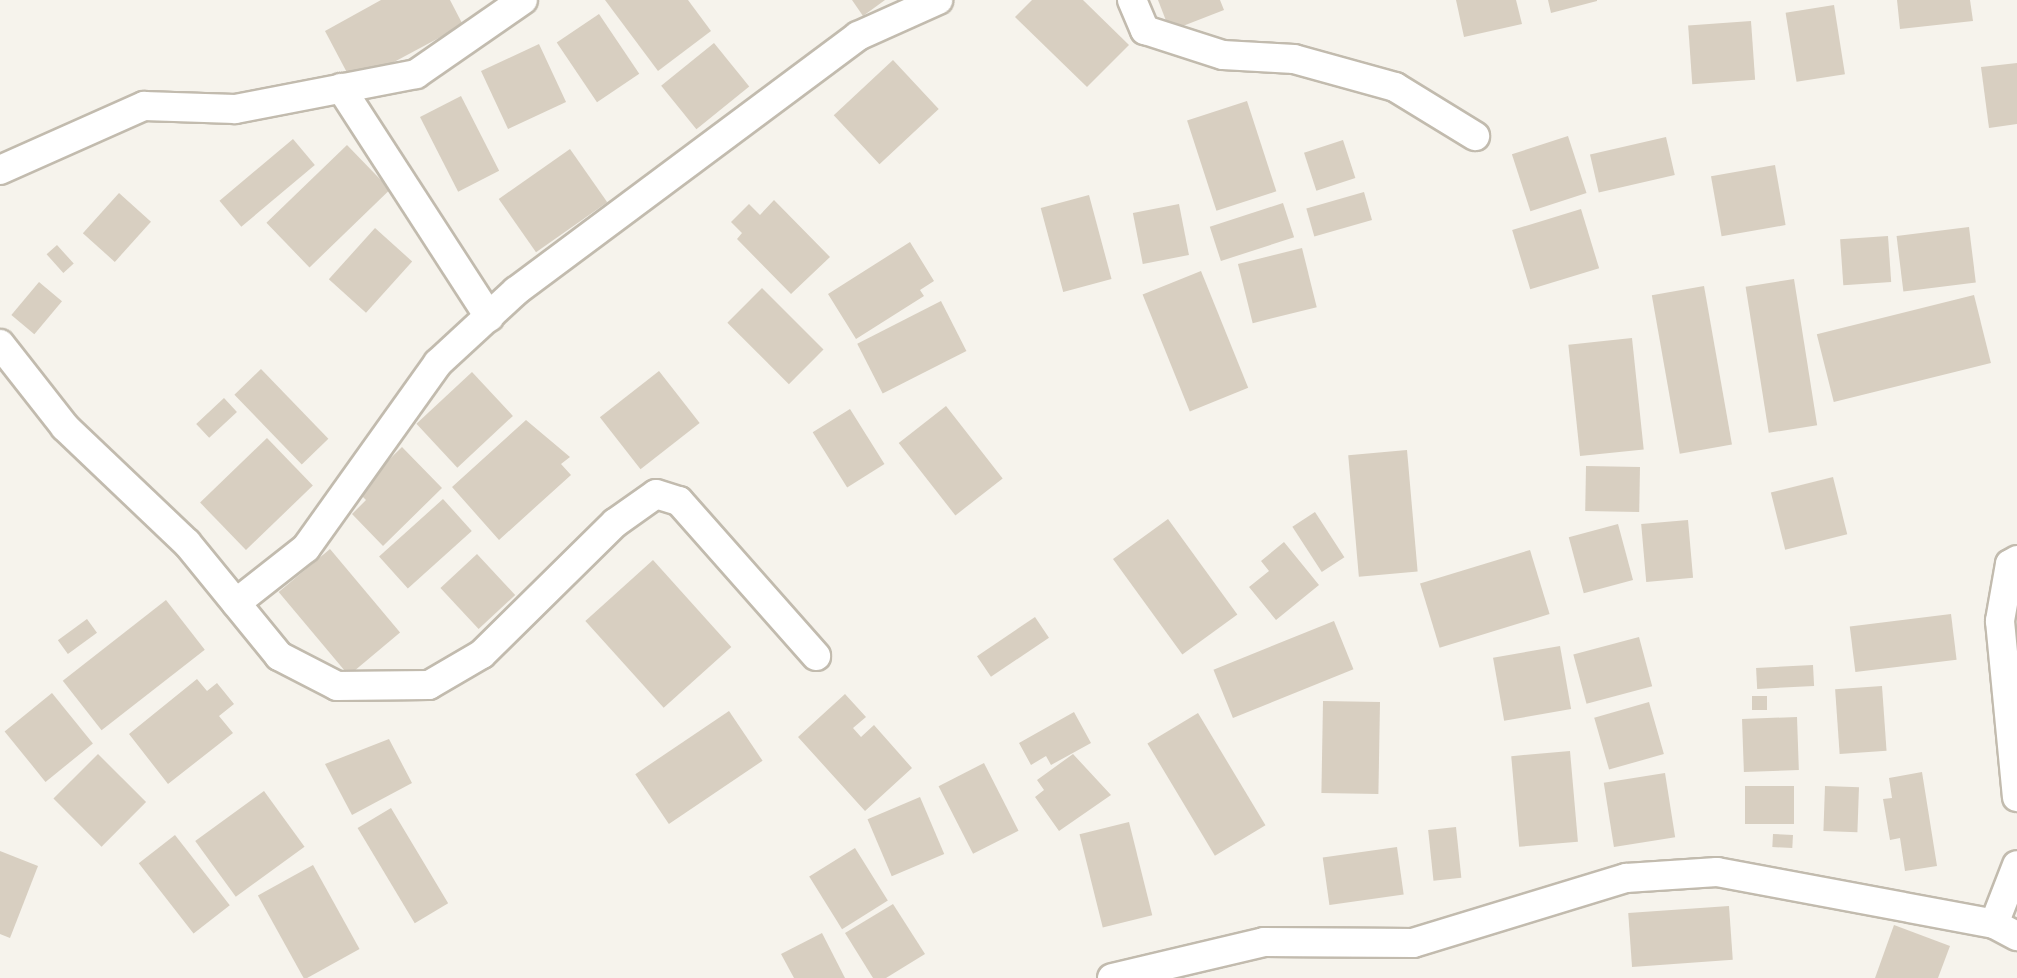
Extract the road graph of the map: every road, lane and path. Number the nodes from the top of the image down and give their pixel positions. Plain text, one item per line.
1 (523, 0) edge
2 (938, 0) edge
3 (1132, 0) edge
4 (341, 88) junction
5 (1475, 136) dead end
6 (0, 170) edge
7 (489, 317) junction
8 (0, 344) edge
9 (2017, 560) edge
10 (236, 603) junction
11 (816, 656) dead end
12 (2017, 797) edge
13 (2017, 865) edge
14 (2005, 930) edge
15 (1112, 978) edge

1 - 4 street
2 - 7 street
3 - 5 street
4 - 6 street
4 - 7 street
7 - 10 street
8 - 10 street
9 - 12 street
10 - 11 street
13 - 14 street
14 - 15 street

